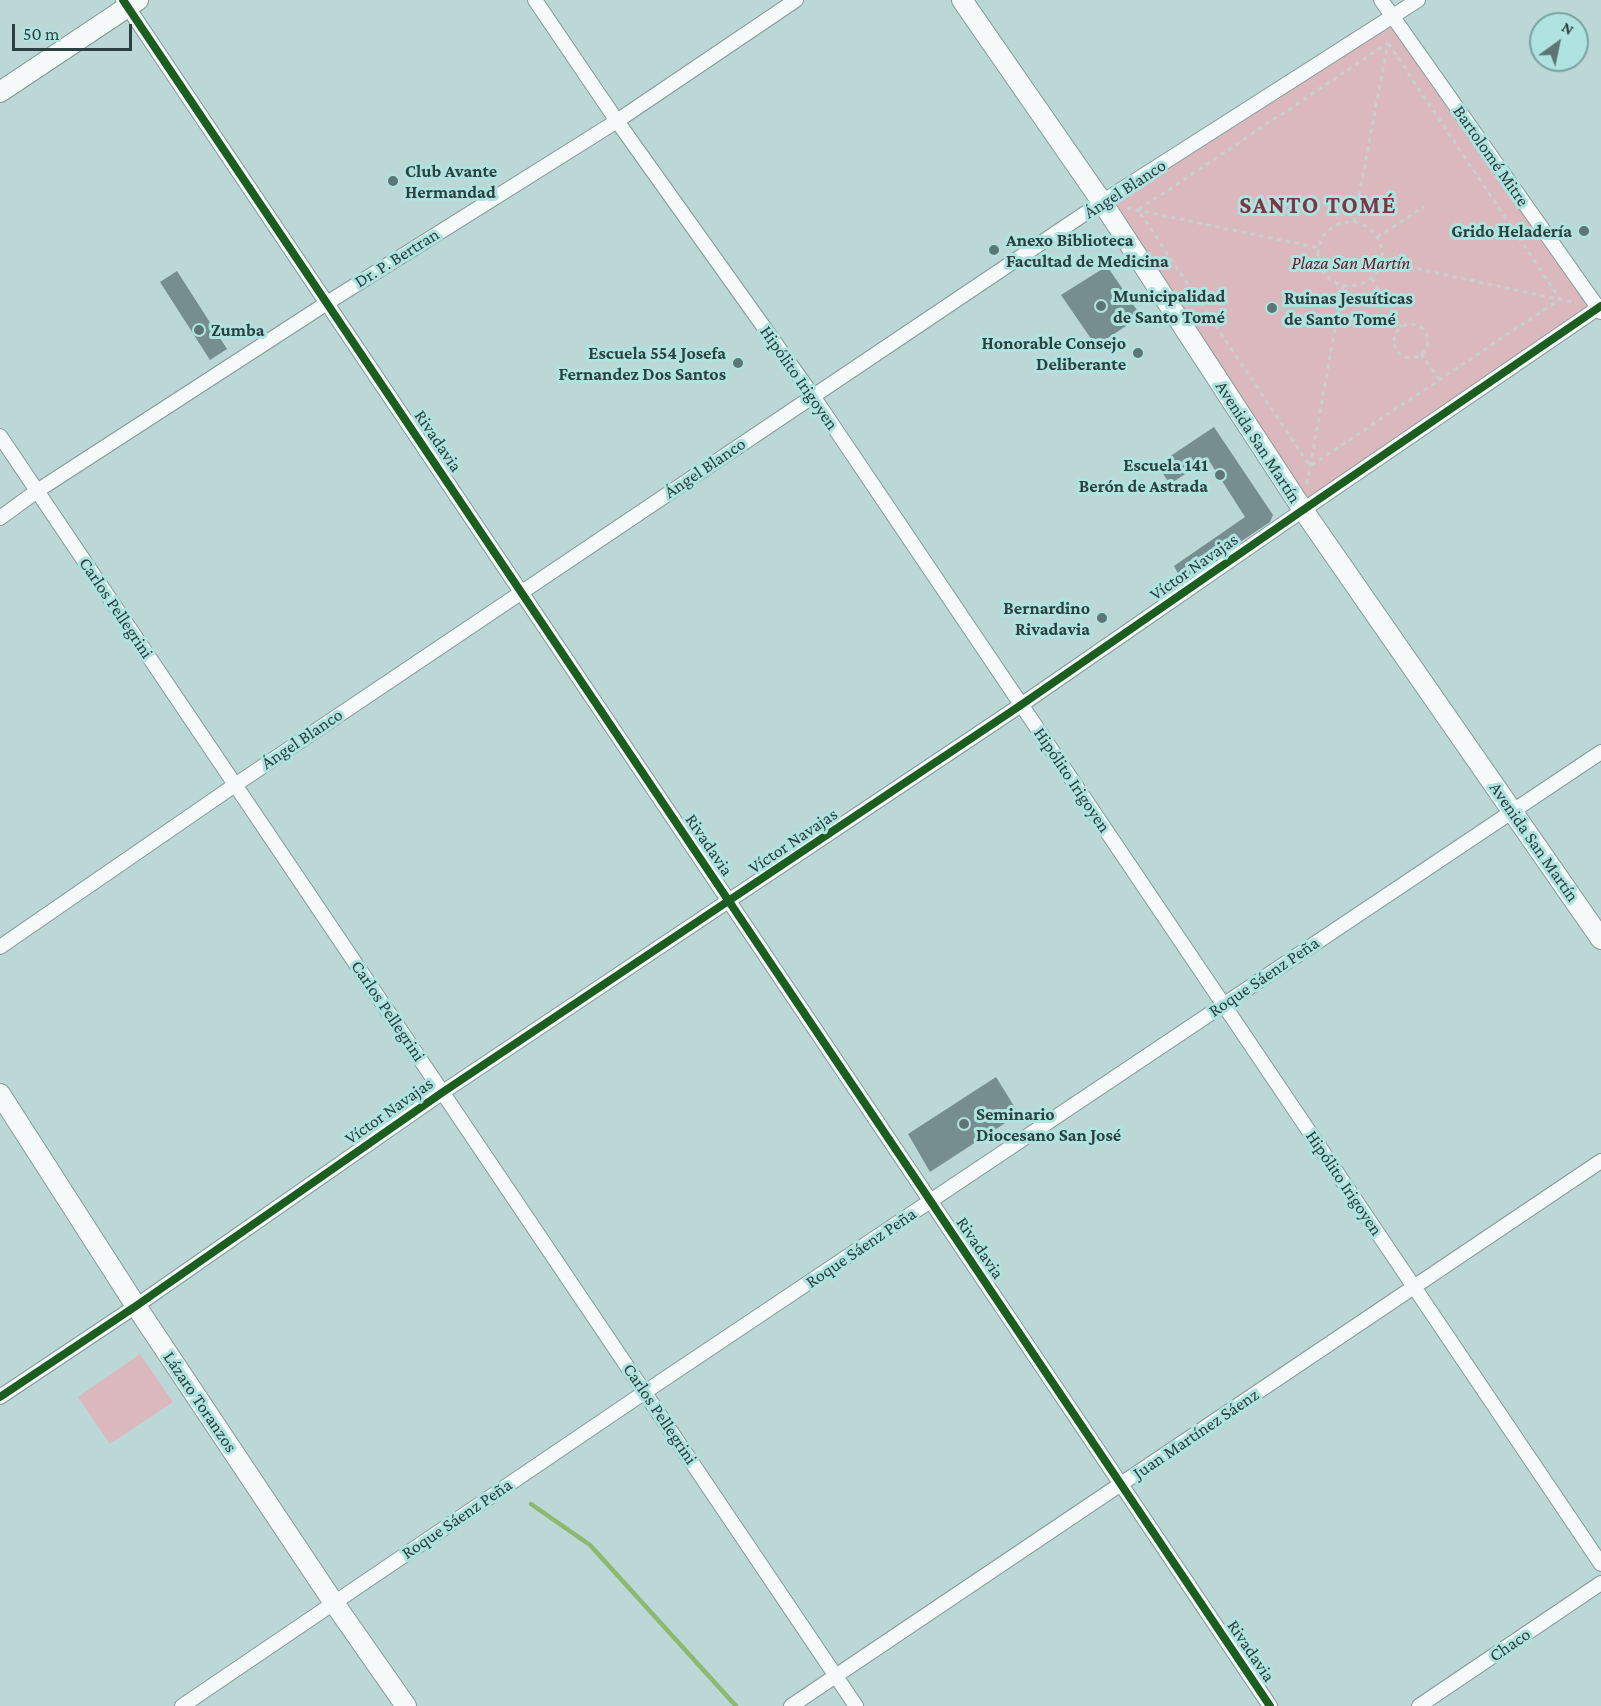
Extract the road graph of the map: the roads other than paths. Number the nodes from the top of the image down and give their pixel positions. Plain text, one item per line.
1 (535, 0) edge
2 (796, 0) edge
3 (962, 0) edge
4 (1381, 0) edge
5 (1418, 0) edge
6 (130, 2) edge
7 (1392, 18) junction
8 (0, 92) edge
9 (617, 121) junction
10 (1102, 202) junction
11 (327, 303) junction
12 (1600, 308) edge
13 (813, 396) junction
14 (0, 436) edge
15 (37, 491) junction
16 (1303, 510) junction
17 (0, 518) edge
18 (521, 592) junction
19 (1021, 705) junction
20 (1601, 752) edge
21 (235, 784) junction
22 (1513, 811) junction
23 (729, 902) junction
24 (1601, 939) edge
25 (0, 947) edge
26 (1224, 1004) junction
27 (442, 1092) junction
28 (0, 1094) edge
29 (1601, 1161) edge
30 (931, 1201) junction
31 (1414, 1287) junction
32 (136, 1306) junction
33 (645, 1392) junction
34 (0, 1397) edge
35 (1121, 1484) junction
36 (1601, 1564) edge
37 (1601, 1583) edge
38 (334, 1603) junction
39 (836, 1676) junction
40 (182, 1706) edge
41 (406, 1706) edge
42 (790, 1706) edge
43 (856, 1706) edge
44 (1270, 1706) edge
45 (1419, 1706) edge

1 - 9 street, Hipólito Irigoyen
2 - 9 street, Dr. P. Bertran
3 - 10 main road, Avenida San Martín
4 - 7 street, Bartolomé Mitre
5 - 7 street, Ángel Blanco
6 - 8 main road
6 - 11 street, Rivadavia
7 - 10 street, Ángel Blanco
7 - 12 street, Bartolomé Mitre
9 - 11 street, Dr. P. Bertran
9 - 13 street, Hipólito Irigoyen
10 - 13 street, Ángel Blanco
10 - 16 main road, Avenida San Martín
11 - 15 street, Dr. P. Bertran
11 - 18 street, Rivadavia
12 - 16 street, Víctor Navajas
13 - 18 street, Ángel Blanco
13 - 19 street, Hipólito Irigoyen
14 - 15 street, Carlos Pellegrini
15 - 17 street, Dr. P. Bertran
15 - 21 street, Carlos Pellegrini
16 - 19 street, Víctor Navajas
16 - 22 main road, Avenida San Martín
18 - 21 street, Ángel Blanco
18 - 23 street, Rivadavia
19 - 23 street, Víctor Navajas
19 - 26 street, Hipólito Irigoyen
20 - 22 street, Roque Sáenz Peña
21 - 25 street, Ángel Blanco
21 - 27 street, Carlos Pellegrini
22 - 24 main road, Avenida San Martín
22 - 26 street, Roque Sáenz Peña
23 - 27 street, Víctor Navajas
23 - 30 street, Rivadavia
26 - 30 street, Roque Sáenz Peña
26 - 31 street, Hipólito Irigoyen
27 - 32 street, Víctor Navajas
27 - 33 street, Carlos Pellegrini
28 - 32 main road, Lázaro Toranzos
29 - 31 street, Juan Martínez Sáenz
30 - 33 street, Roque Sáenz Peña
30 - 35 street, Rivadavia
31 - 35 street, Juan Martínez Sáenz
31 - 36 street, Hipólito Irigoyen
32 - 34 street, Víctor Navajas
32 - 38 main road, Lázaro Toranzos
33 - 38 street, Roque Sáenz Peña
33 - 39 street, Carlos Pellegrini
35 - 39 street, Juan Martínez Sáenz
35 - 44 street, Rivadavia
37 - 45 street, Chaco
38 - 40 street, Roque Sáenz Peña
38 - 41 main road, Lázaro Toranzos
39 - 42 street, Juan Martínez Sáenz
39 - 43 street, Carlos Pellegrini

